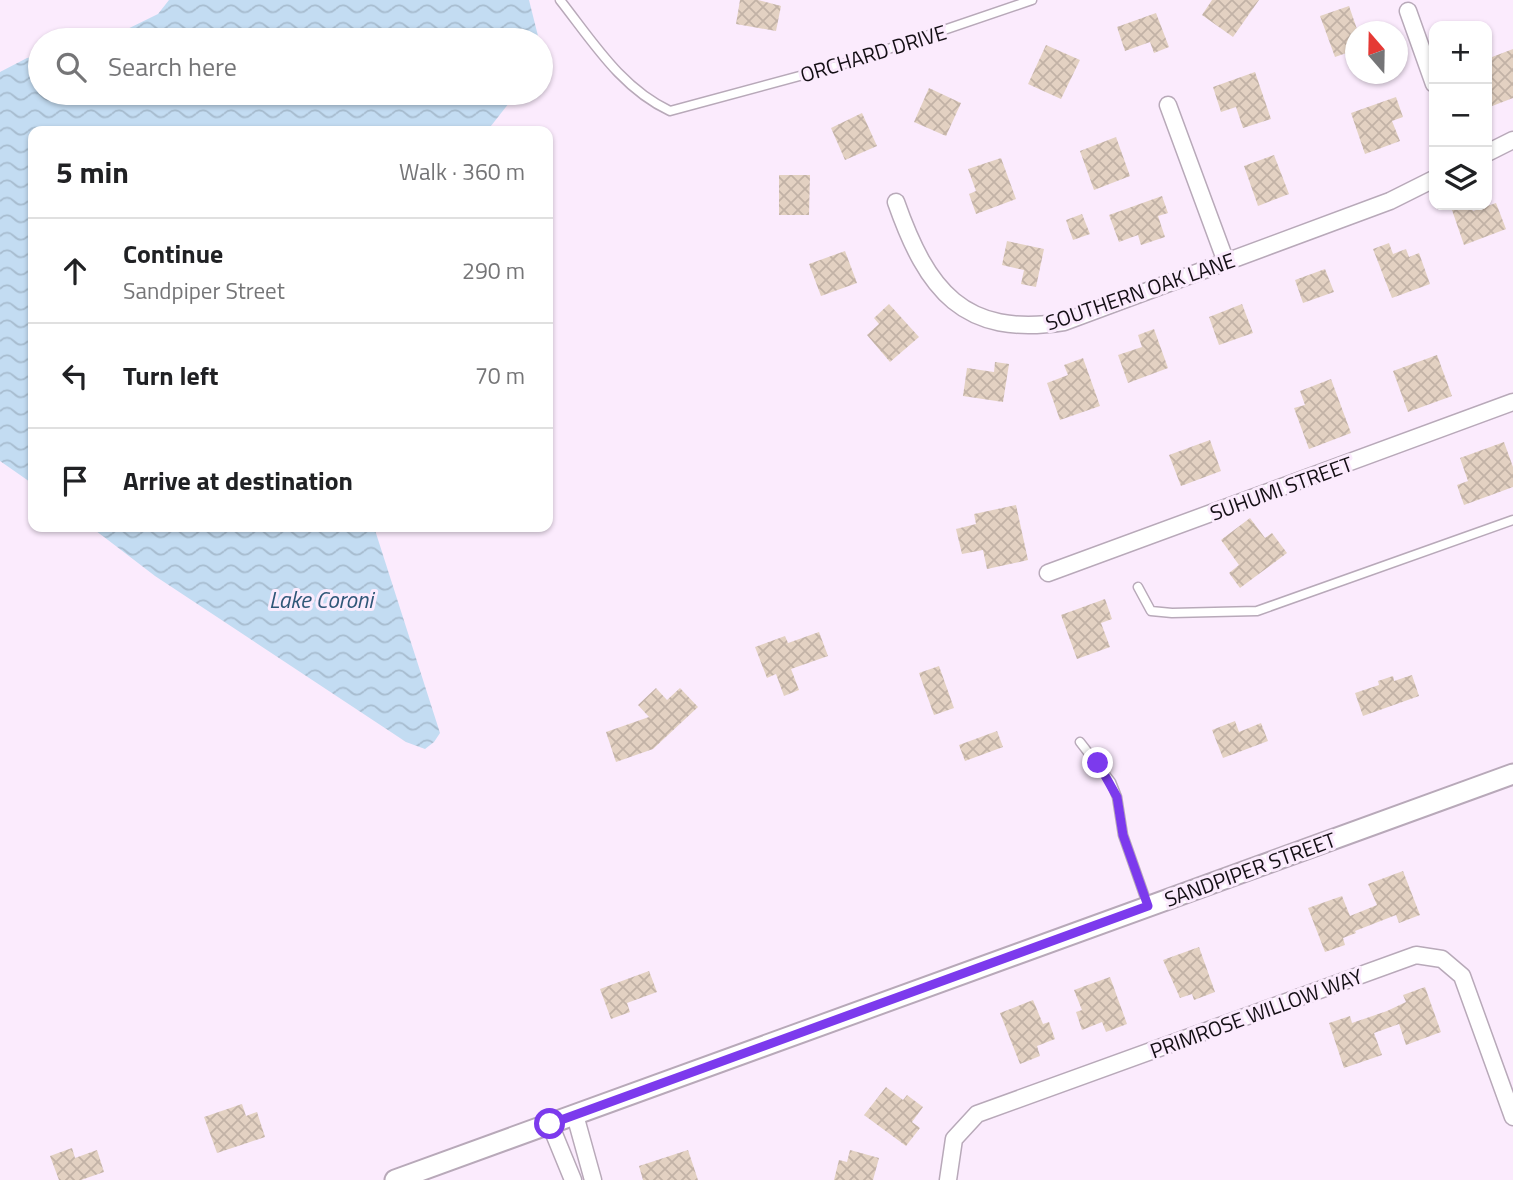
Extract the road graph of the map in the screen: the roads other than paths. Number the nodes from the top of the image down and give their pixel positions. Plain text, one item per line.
1 (560, 0) edge
2 (1032, 0) edge
3 (1408, 11) dead end
4 (1429, 70) edge
5 (1168, 105) dead end
6 (1513, 140) edge
7 (1492, 150) edge
8 (1429, 182) edge
9 (896, 202) dead end
10 (1226, 262) junction
11 (1513, 402) edge
12 (1513, 520) edge
13 (1048, 573) dead end
14 (1139, 587) dead end
15 (1080, 742) dead end
16 (1513, 774) edge
17 (1148, 906) junction
18 (575, 1115) junction
19 (1513, 1117) edge
20 (550, 1124) junction
21 (396, 1180) edge
22 (573, 1180) edge
23 (593, 1180) edge
24 (948, 1180) edge

1 - 2 lane, ORCHARD DRIVE
3 - 4 street
5 - 10 street
6 - 7 street
8 - 10 street, SOUTHERN OAK LANE
9 - 10 street, SOUTHERN OAK LANE
11 - 13 street, SUHUMI STREET
12 - 14 lane
15 - 17 lane
16 - 17 street, SANDPIPER STREET
17 - 18 street, SANDPIPER STREET
18 - 20 street, SANDPIPER STREET
18 - 23 street
19 - 24 street, PRIMROSE WILLOW WAY
20 - 21 street, SANDPIPER STREET
20 - 22 street

